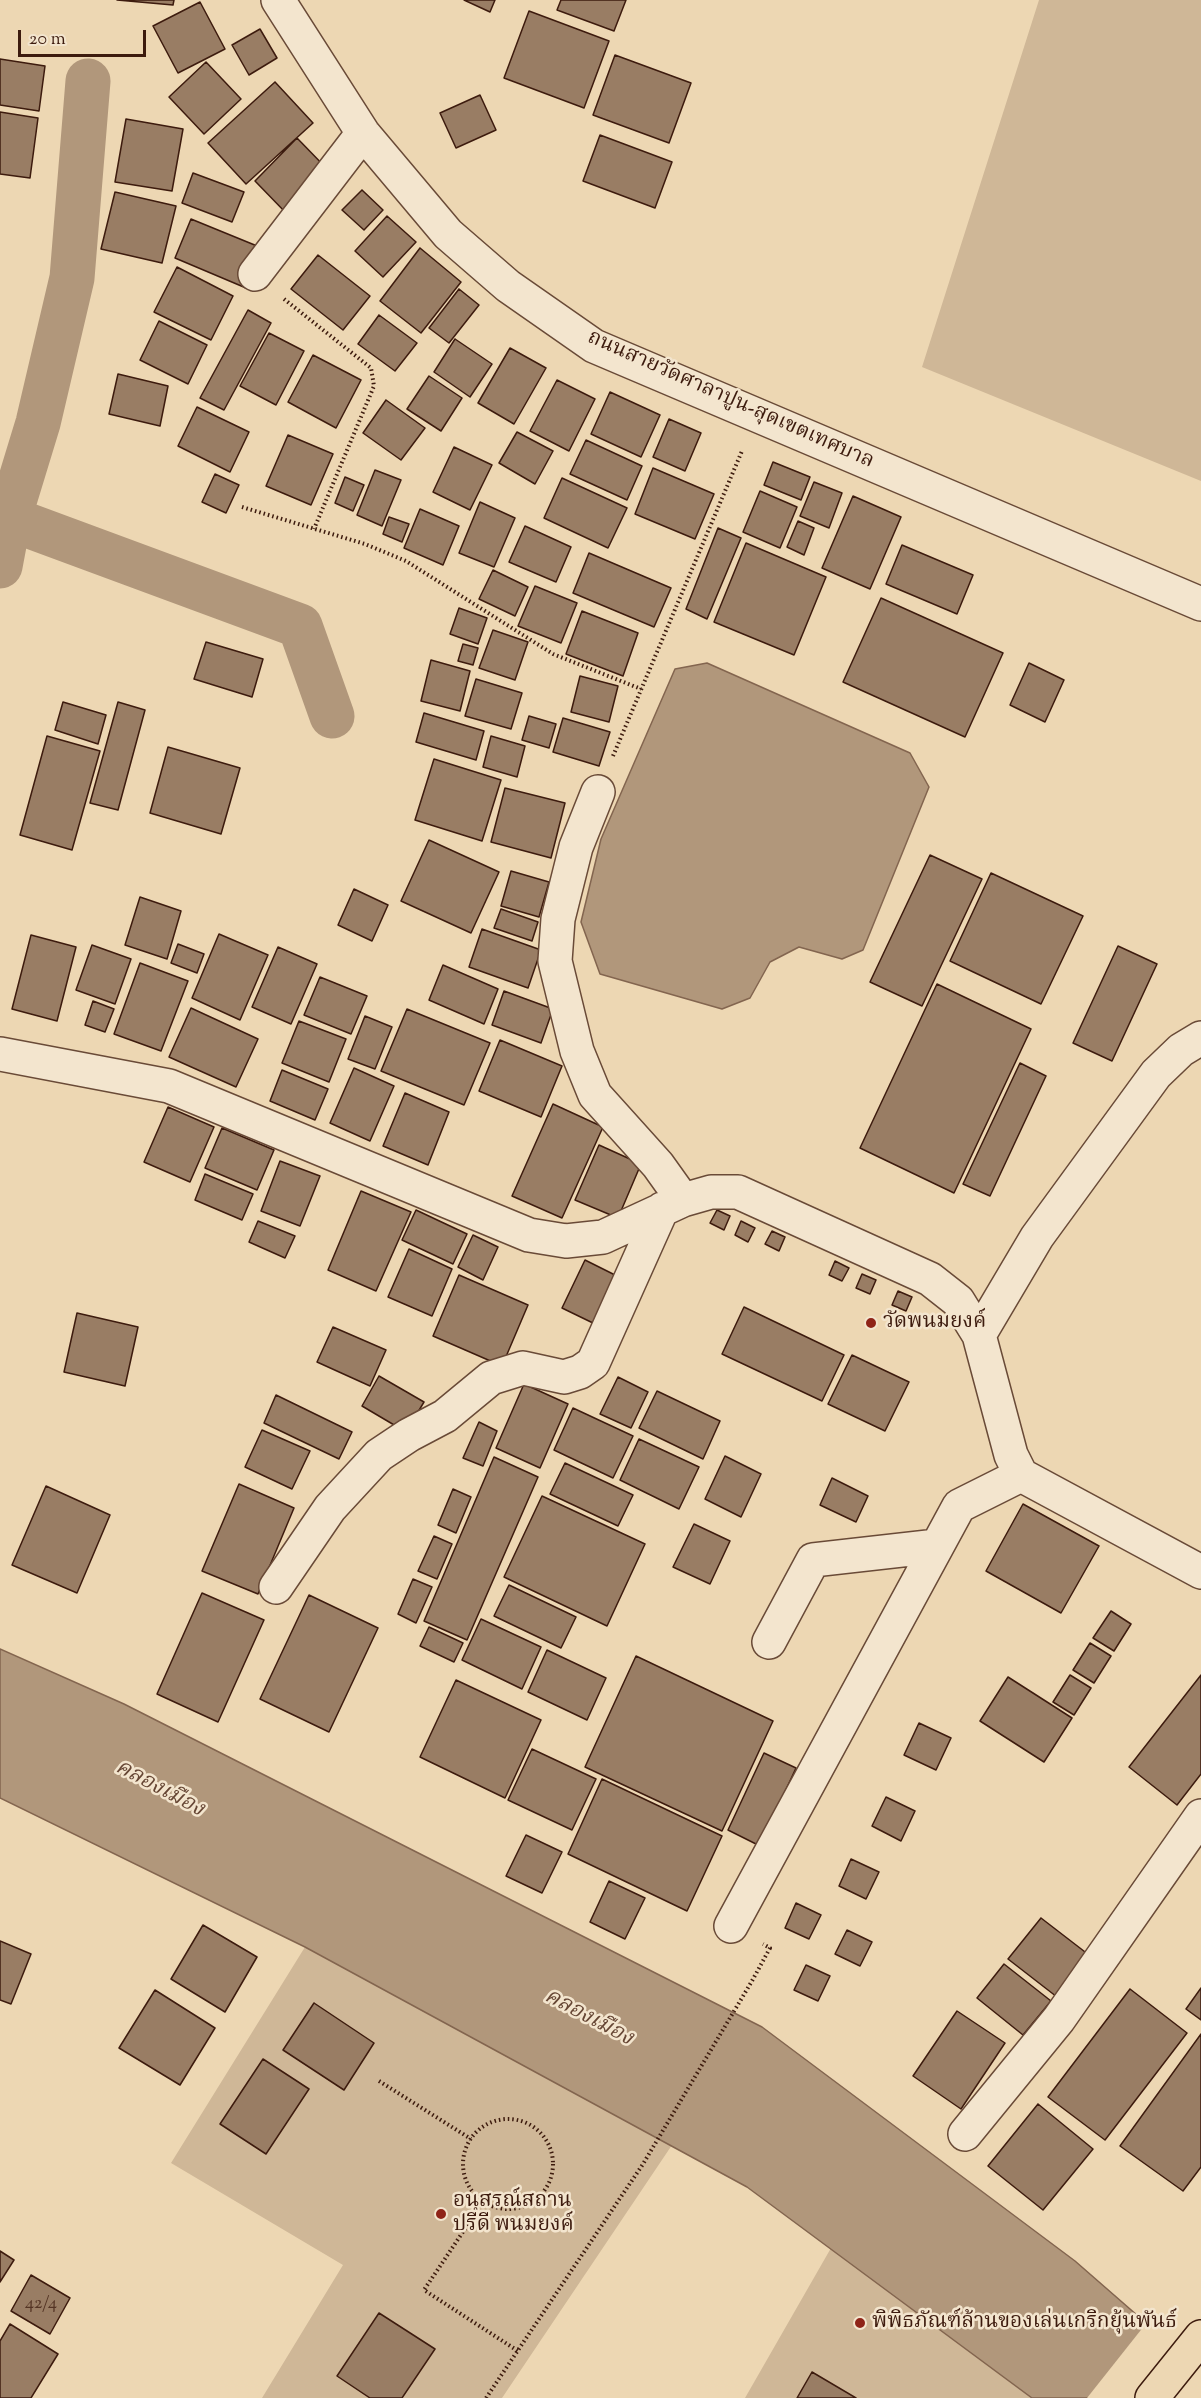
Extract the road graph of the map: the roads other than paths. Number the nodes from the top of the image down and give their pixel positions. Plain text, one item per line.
1 (278, 0) edge
2 (363, 133) junction
3 (255, 274) road end
4 (1201, 604) edge
5 (598, 792) road end
6 (1201, 1038) edge
7 (0, 1054) edge
8 (672, 1205) junction
9 (979, 1335) junction
10 (1021, 1475) junction
11 (937, 1546) junction
12 (1201, 1572) edge
13 (276, 1587) dead end
14 (769, 1642) dead end
15 (1201, 1816) edge
16 (731, 1926) dead end
17 (964, 2134) dead end
18 (1201, 2337) edge
19 (1152, 2398) edge

1 - 2 street, ถนนสายวัดศาลาปูน-สุดเขตเทศบาล
2 - 3 street
2 - 4 street, ถนนสายวัดศาลาปูน-สุดเขตเทศบาล
5 - 8 street
6 - 9 street
7 - 8 street
8 - 9 street
8 - 13 street
9 - 10 street
10 - 11 street
10 - 12 street
11 - 14 street
11 - 16 street
15 - 17 street
18 - 19 main road

